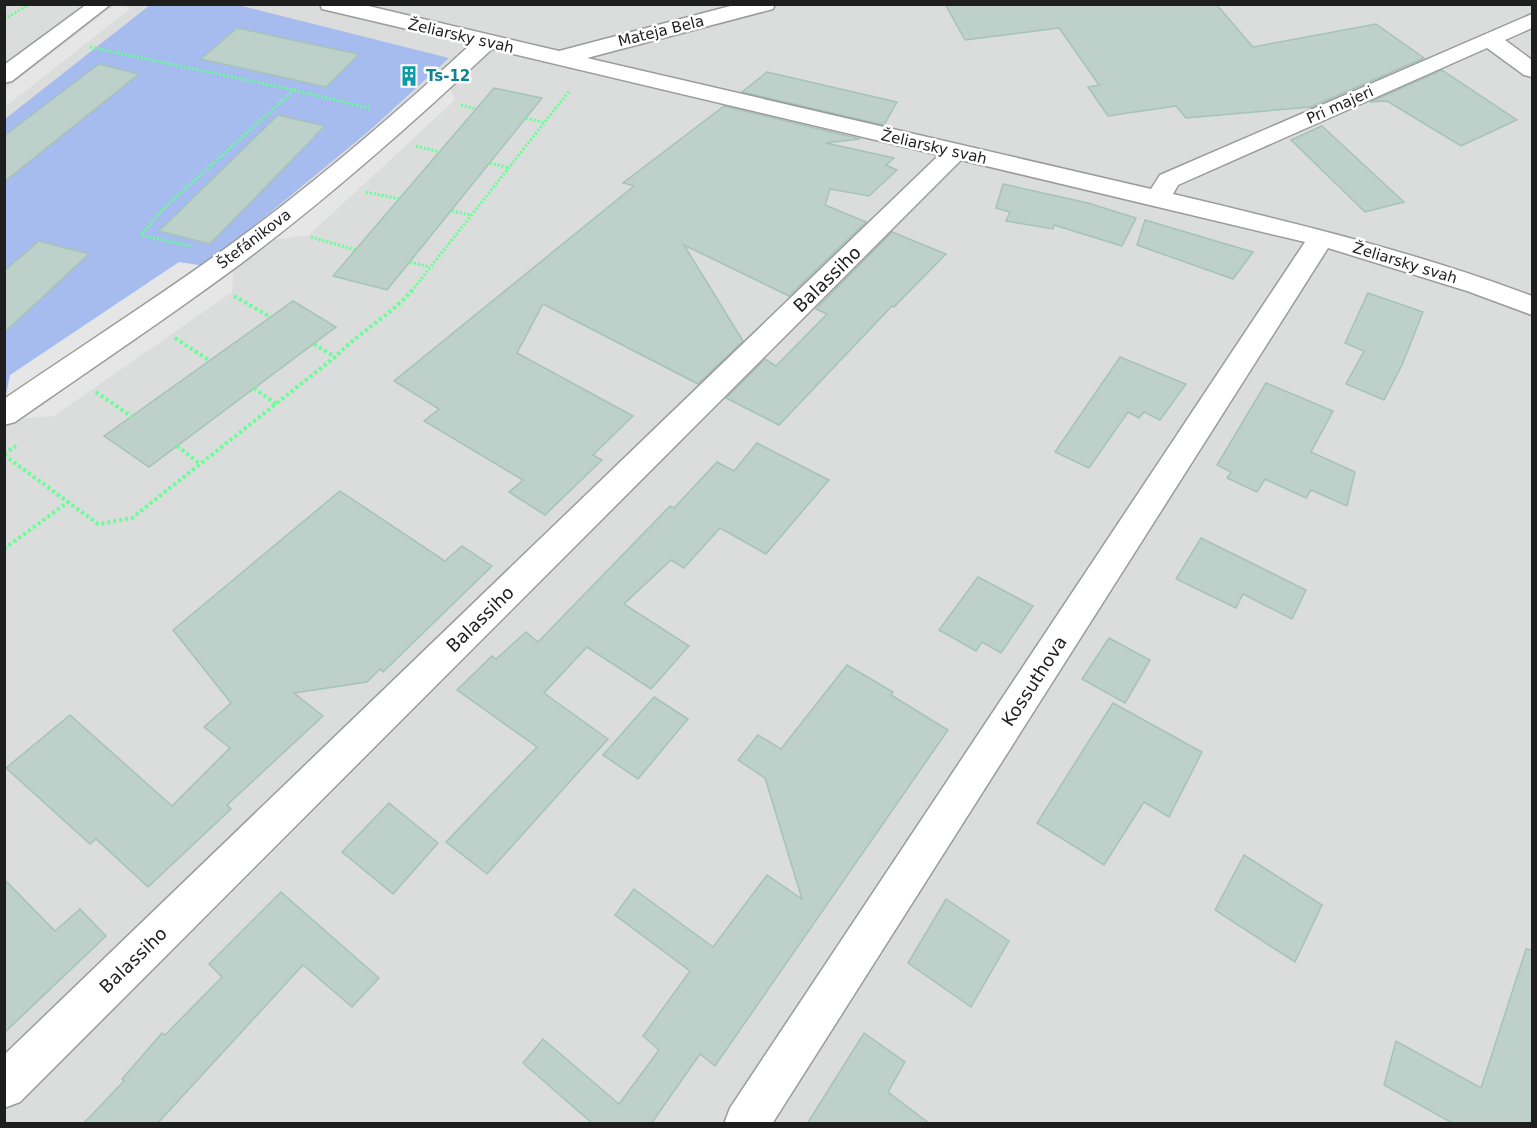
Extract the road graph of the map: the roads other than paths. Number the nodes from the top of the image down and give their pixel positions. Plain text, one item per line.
1 (101, 4) edge
2 (330, 4) edge
3 (765, 4) edge
4 (1533, 20) edge
5 (1489, 39) junction
6 (486, 42) junction
7 (557, 59) junction
8 (1533, 70) edge
9 (4, 76) edge
10 (956, 152) junction
11 (1156, 200) junction
12 (1320, 237) junction
13 (1533, 306) edge
14 (4, 414) edge
15 (4, 1086) edge
16 (746, 1124) edge

1 - 9 street
2 - 6 street, Želiarsky svah
3 - 7 street, Mateja Bela
4 - 5 street, Pri majeri
5 - 8 street
5 - 11 street, Pri majeri
6 - 7 street, Želiarsky svah
6 - 14 street, Štefánikova
7 - 10 street, Želiarsky svah
10 - 11 street, Želiarsky svah
10 - 15 street, Balassiho
11 - 12 street, Želiarsky svah
12 - 13 street, Želiarsky svah
12 - 16 street, Kossuthova

